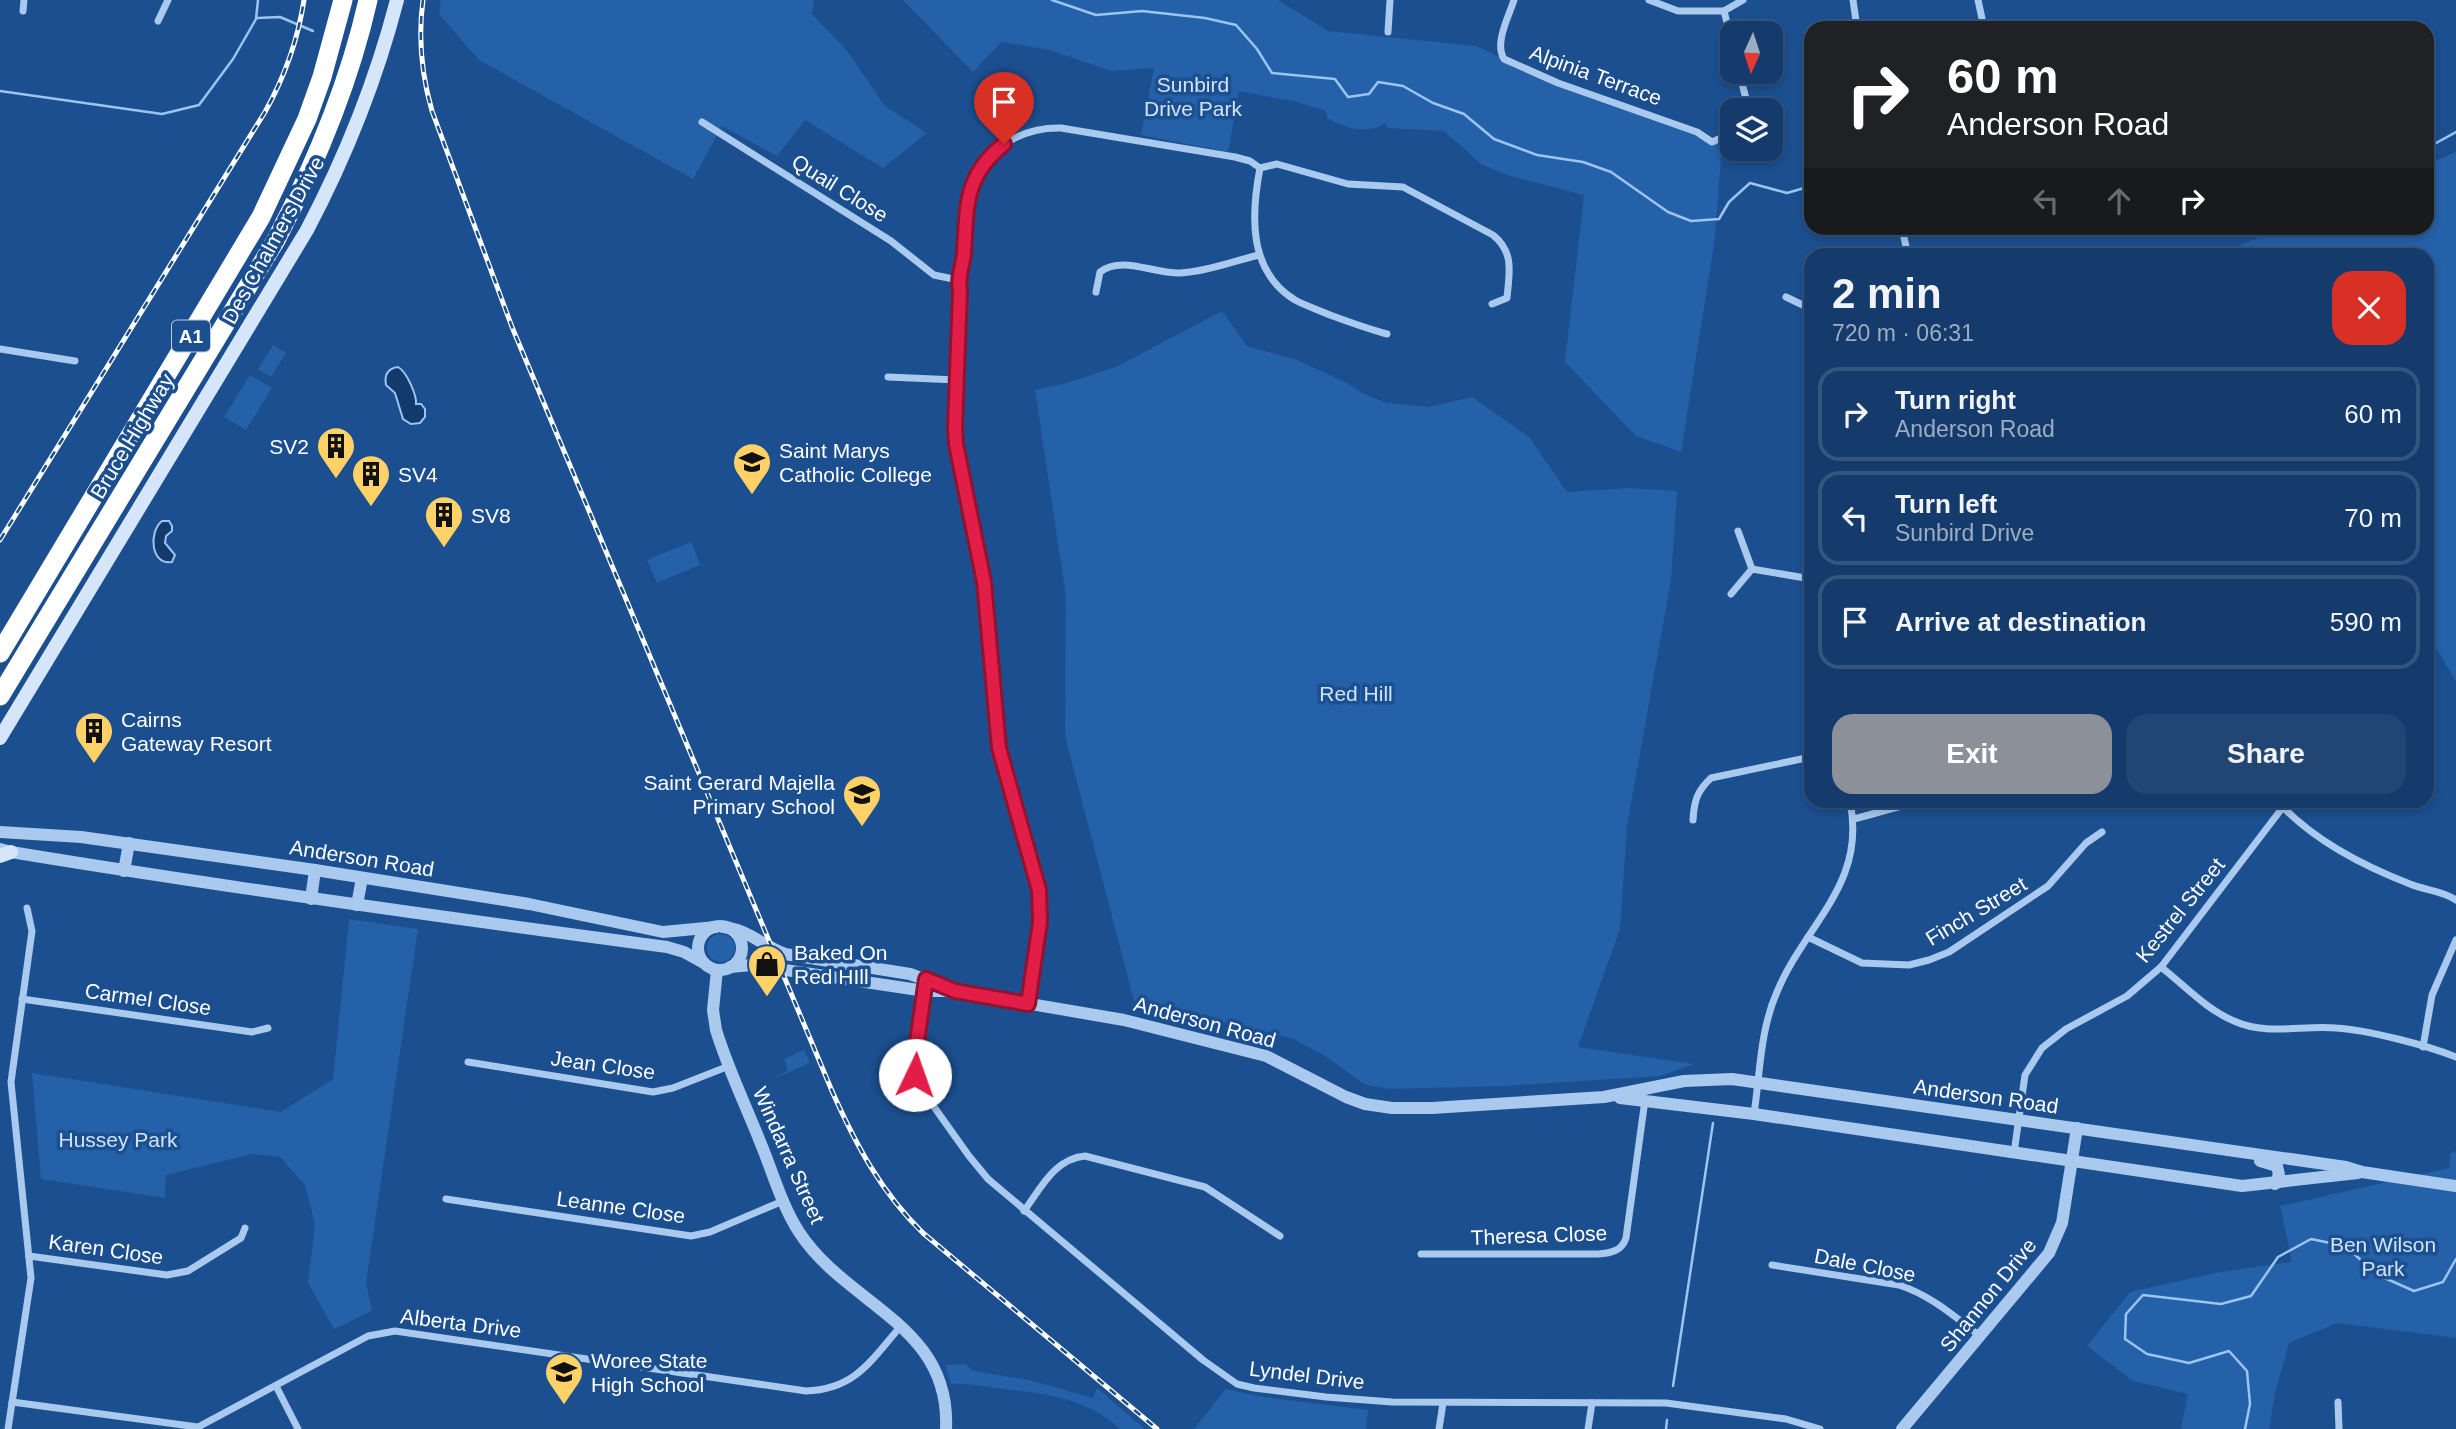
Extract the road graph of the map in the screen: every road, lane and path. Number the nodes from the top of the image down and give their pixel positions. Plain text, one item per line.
1 (24, 0) edge
2 (168, 0) edge
3 (343, 0) edge
4 (368, 0) edge
5 (397, 0) edge
6 (1390, 0) edge
7 (1514, 0) edge
8 (1649, 0) edge
9 (1743, 0) edge
10 (1978, 0) edge
11 (1855, 3) edge
12 (23, 10) dead end
13 (1724, 11) junction
14 (158, 21) dead end
15 (1727, 21) edge
16 (1856, 21) edge
17 (1982, 21) edge
18 (1388, 32) dead end
19 (702, 122) dead end
20 (1720, 138) edge
21 (1260, 168) junction
22 (1259, 255) junction
23 (958, 280) junction
24 (1096, 292) dead end
25 (1786, 297) dead end
26 (1492, 304) dead end
27 (1804, 306) edge
28 (1387, 334) dead end
29 (0, 349) edge
30 (75, 361) dead end
31 (888, 377) dead end
32 (957, 380) junction
33 (1738, 531) dead end
34 (1752, 569) junction
35 (1804, 578) edge
36 (1731, 594) dead end
37 (0, 653) edge
38 (0, 696) edge
39 (0, 738) edge
40 (1804, 758) edge
41 (1851, 808) edge
42 (1894, 808) edge
43 (2277, 808) edge
44 (2285, 808) edge
45 (1854, 819) junction
46 (1693, 820) dead end
47 (0, 832) edge
48 (2102, 832) dead end
49 (129, 843) junction
50 (4, 852) edge
51 (315, 870) junction
52 (124, 871) junction
53 (362, 878) junction
54 (311, 898) junction
55 (2456, 900) edge
56 (357, 905) junction
57 (27, 908) dead end
58 (719, 927) junction
59 (1808, 937) junction
60 (2456, 940) edge
61 (704, 962) junction
62 (2161, 967) junction
63 (724, 968) junction
64 (925, 985) junction
65 (22, 999) junction
66 (1028, 1004) junction
67 (268, 1028) dead end
68 (2423, 1047) junction
69 (2456, 1057) edge
70 (468, 1062) dead end
71 (730, 1066) junction
72 (1758, 1083) junction
73 (1644, 1094) junction
74 (1754, 1114) junction
75 (2018, 1119) junction
76 (2077, 1128) junction
77 (2196, 1146) junction
78 (2014, 1153) junction
79 (2072, 1162) junction
80 (2362, 1172) junction
81 (2275, 1184) junction
82 (2456, 1186) edge
83 (446, 1199) dead end
84 (784, 1201) junction
85 (1024, 1211) junction
86 (246, 1228) dead end
87 (1280, 1236) dead end
88 (1422, 1254) dead end
89 (29, 1256) junction
90 (1772, 1265) dead end
91 (901, 1326) junction
92 (1980, 1336) junction
93 (276, 1386) junction
94 (12, 1402) junction
95 (2338, 1402) dead end
96 (1443, 1403) junction
97 (1592, 1403) junction
98 (8, 1429) edge
99 (298, 1429) edge
100 (946, 1429) edge
101 (1439, 1429) edge
102 (1588, 1429) edge
103 (1820, 1429) edge
104 (1902, 1429) edge
105 (2339, 1429) edge

1 - 12 street
2 - 14 street
3 - 37 highway, Bruce Highway / A1
4 - 38 highway, Bruce Highway / A1
5 - 39 main road, Des Chalmers Drive
6 - 18 street
7 - 20 street, Alpinia Terrace
8 - 13 street
9 - 13 street
10 - 17 street
11 - 16 street
13 - 15 street
19 - 23 street, Quail Close
21 - 22 street
21 - 23 street
21 - 26 street
22 - 24 street
22 - 28 street
23 - 32 street
25 - 27 street
29 - 30 street
31 - 32 street
32 - 66 street
33 - 34 street
34 - 35 street
34 - 36 street
40 - 46 street
41 - 45 street
42 - 45 street
43 - 62 street, Kestrel Street
44 - 55 street
45 - 59 street
47 - 49 street, Anderson Road
48 - 59 street, Finch Street
49 - 51 street, Anderson Road
49 - 52 street
50 - 52 street
51 - 53 street, Anderson Road
51 - 54 street
52 - 54 street
53 - 56 street
53 - 58 street, Anderson Road
54 - 56 street
56 - 61 street
57 - 65 street
58 - 61 street
58 - 63 street
58 - 64 street, Anderson Road
59 - 72 street
60 - 68 street
61 - 63 street
62 - 68 street
62 - 75 street, Kestrel Street
63 - 64 street, Anderson Road
63 - 71 street, Windarra Street
64 - 66 street, Anderson Road
64 - 85 street, Lyndel Drive
65 - 67 street, Carmel Close
65 - 89 street
66 - 73 street, Anderson Road
68 - 69 street
70 - 71 street, Jean Close
71 - 84 street, Windarra Street
72 - 73 street, Anderson Road
72 - 74 street
72 - 75 street, Anderson Road
73 - 74 street, Anderson Road
73 - 88 street, Theresa Close
74 - 78 street, Anderson Road
75 - 76 street, Anderson Road
75 - 78 street, Kestrel Street
76 - 77 street, Anderson Road
76 - 79 street, Shannon Drive
77 - 80 street, Anderson Road
77 - 81 street
78 - 79 street, Anderson Road
79 - 81 street, Anderson Road
79 - 92 street, Shannon Drive
80 - 81 street, Anderson Road
80 - 82 street, Anderson Road
83 - 84 street, Leanne Close
84 - 91 street, Windarra Street
85 - 87 street
85 - 96 street, Lyndel Drive
86 - 89 street, Karen Close
89 - 94 street
90 - 92 street, Dale Close
91 - 93 street, Alberta Drive
91 - 100 street, Windarra Street
92 - 104 street, Shannon Drive
93 - 94 street, Alberta Drive
93 - 99 street
94 - 98 street
95 - 105 street
96 - 97 street, Lyndel Drive
96 - 101 street
97 - 102 street
97 - 103 street, Lyndel Drive

